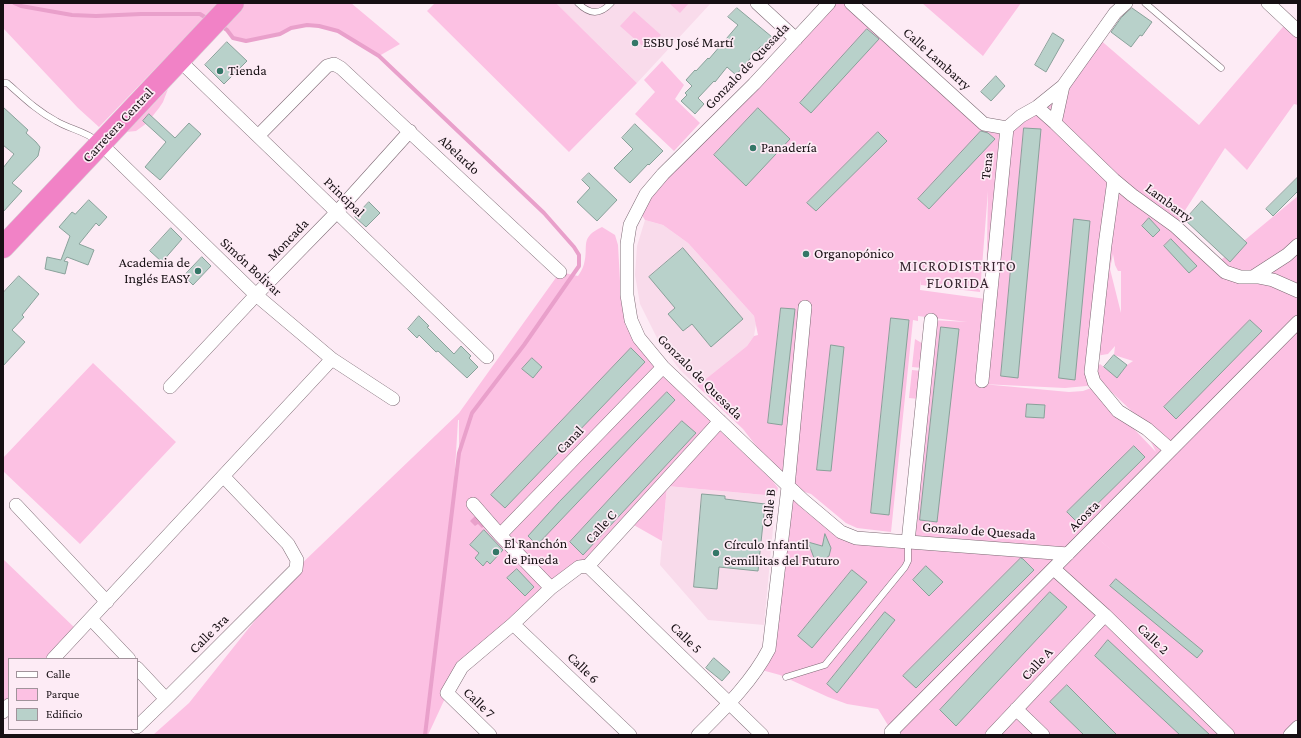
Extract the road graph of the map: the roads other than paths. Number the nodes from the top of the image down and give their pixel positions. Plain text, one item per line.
1 (578, 3) edge
2 (611, 3) edge
3 (757, 3) edge
4 (829, 3) edge
5 (851, 3) edge
6 (1126, 3) edge
7 (1145, 3) edge
8 (1268, 3) edge
9 (227, 9) edge
10 (1298, 31) edge
11 (796, 39) junction
12 (179, 60) junction
13 (1221, 68) dead end
14 (3, 83) edge
15 (1063, 86) junction
16 (1038, 107) junction
17 (1055, 123) junction
18 (1007, 128) junction
19 (410, 131) junction
20 (258, 136) junction
21 (100, 143) junction
22 (1114, 180) junction
23 (337, 212) junction
24 (1298, 245) edge
25 (3, 247) edge
26 (560, 272) dead end
27 (1253, 277) junction
28 (1298, 291) edge
29 (256, 295) junction
30 (805, 307) dead end
31 (931, 320) dead end
32 (1298, 322) edge
33 (487, 357) dead end
34 (332, 359) junction
35 (663, 367) junction
36 (982, 381) dead end
37 (170, 387) dead end
38 (393, 399) dead end
39 (720, 421) junction
40 (1171, 450) junction
41 (223, 476) junction
42 (788, 486) junction
43 (473, 504) dead end
44 (16, 505) dead end
45 (500, 535) junction
46 (908, 542) junction
47 (1068, 554) junction
48 (588, 566) junction
49 (1054, 569) junction
50 (551, 588) junction
51 (107, 602) junction
52 (1105, 615) junction
53 (91, 619) junction
54 (513, 624) junction
55 (54, 658) edge
56 (128, 658) edge
57 (138, 669) edge
58 (786, 677) dead end
59 (446, 694) joint
60 (166, 699) junction
61 (730, 703) junction
62 (1016, 709) junction
63 (138, 726) edge
64 (1298, 727) edge
65 (893, 734) edge
66 (490, 735) edge
67 (630, 735) edge
68 (698, 735) edge
69 (762, 735) edge
70 (992, 735) edge
71 (1043, 735) edge
72 (1228, 735) edge
73 (1290, 735) edge

1 - 2 lane
3 - 11 street
4 - 11 street, Gonzalo de Quesada
5 - 18 street, Calle Lambarry
6 - 15 street
7 - 13 lane
8 - 10 street
9 - 12 highway, Carretera Central
11 - 35 street, Gonzalo de Quesada
12 - 20 street, Principal
12 - 21 highway, Carretera Central
14 - 21 lane
15 - 16 street
15 - 17 street
16 - 17 street, Lambarry
16 - 18 street
17 - 22 street, Lambarry
18 - 36 street, Tena
19 - 20 street, Abelardo
19 - 23 street, Moncada
19 - 26 street, Abelardo
20 - 23 street, Principal
21 - 25 highway, Carretera Central
21 - 29 street, Simón Bolivar
22 - 27 street, Lambarry
22 - 40 street
23 - 29 street, Moncada
23 - 33 street, Principal
24 - 27 street
27 - 28 street, Lambarry
29 - 34 street, Simón Bolivar
29 - 37 street, Moncada
30 - 42 street, Calle B
31 - 46 street
32 - 40 street, Acosta
34 - 38 street, Simón Bolivar
34 - 41 street
35 - 39 street, Gonzalo de Quesada
35 - 45 street, Canal
39 - 42 street, Gonzalo de Quesada
39 - 48 street, Calle C
40 - 47 street, Acosta
41 - 51 street
41 - 60 street, Calle 3ra
42 - 46 street, Gonzalo de Quesada
42 - 61 street, Calle B
43 - 45 street
44 - 51 street
45 - 50 street
46 - 47 street, Gonzalo de Quesada
46 - 58 lane
47 - 49 street, Acosta
48 - 50 street, Calle C
48 - 61 street, Calle 5
49 - 52 street, Calle 2
49 - 65 street, Acosta
50 - 54 street, Calle C
51 - 53 street
52 - 62 street, Calle A
52 - 72 street, Calle 2
53 - 55 street
53 - 56 street
54 - 59 street, Calle C
54 - 67 street, Calle 6
57 - 60 street
59 - 66 street, Calle 7
60 - 63 street, Calle 3ra
61 - 68 street, Calle B
61 - 69 street, Calle 5
62 - 70 street, Calle A
62 - 71 street
64 - 73 street

